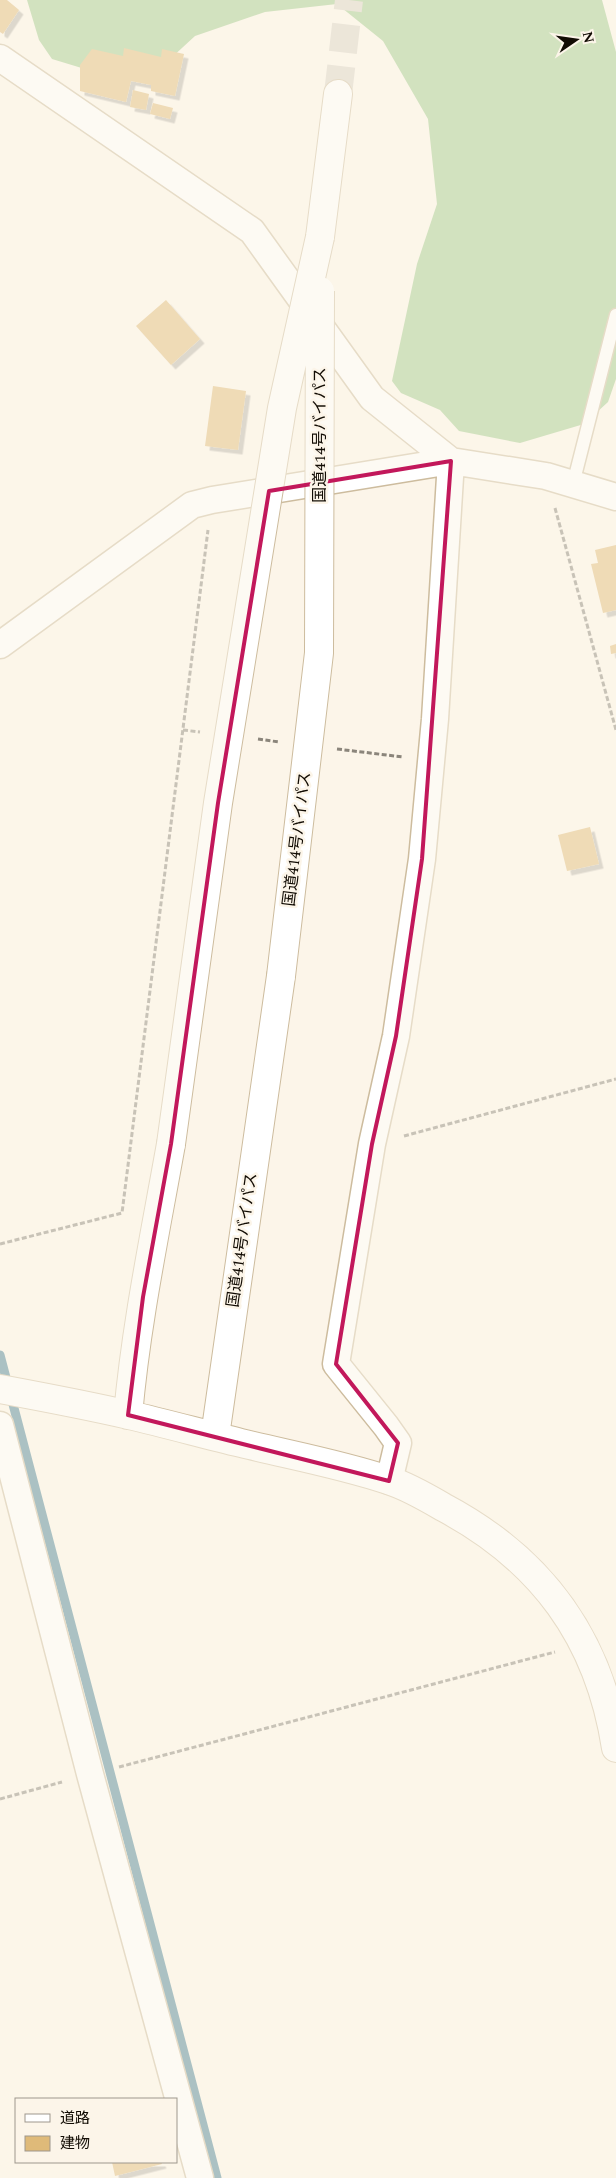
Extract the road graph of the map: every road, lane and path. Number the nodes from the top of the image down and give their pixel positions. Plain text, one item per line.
1 (0, 58) edge
2 (338, 94) tunnel mouth
3 (320, 237) junction
4 (616, 315) edge
5 (451, 462) junction
6 (546, 476) junction
7 (573, 484) junction
8 (616, 497) edge
9 (212, 500) junction
10 (0, 645) edge
11 (616, 730) edge
12 (616, 1079) edge
13 (372, 1144) junction
14 (0, 1244) edge
15 (0, 1389) edge
16 (128, 1415) junction
17 (0, 1425) edge
18 (215, 1436) junction
19 (389, 1480) junction
20 (584, 1644) junction
21 (616, 1748) edge
22 (90, 1774) junction
23 (0, 1800) edge
24 (200, 2178) edge

1 - 5 street
2 - 3 highway, 国道414号バイパス
3 - 16 highway, 国道414号バイパス, bridge
3 - 18 highway, 国道414号バイパス, bridge
4 - 7 lane
5 - 6 street
5 - 9 street
5 - 13 street
6 - 7 street
6 - 11 path
7 - 8 street
9 - 10 street
9 - 14 path
12 - 13 path
13 - 19 street
15 - 16 highway
16 - 18 highway
17 - 22 street
18 - 19 highway
19 - 20 highway
20 - 21 highway
20 - 22 path
22 - 23 path
22 - 24 street

